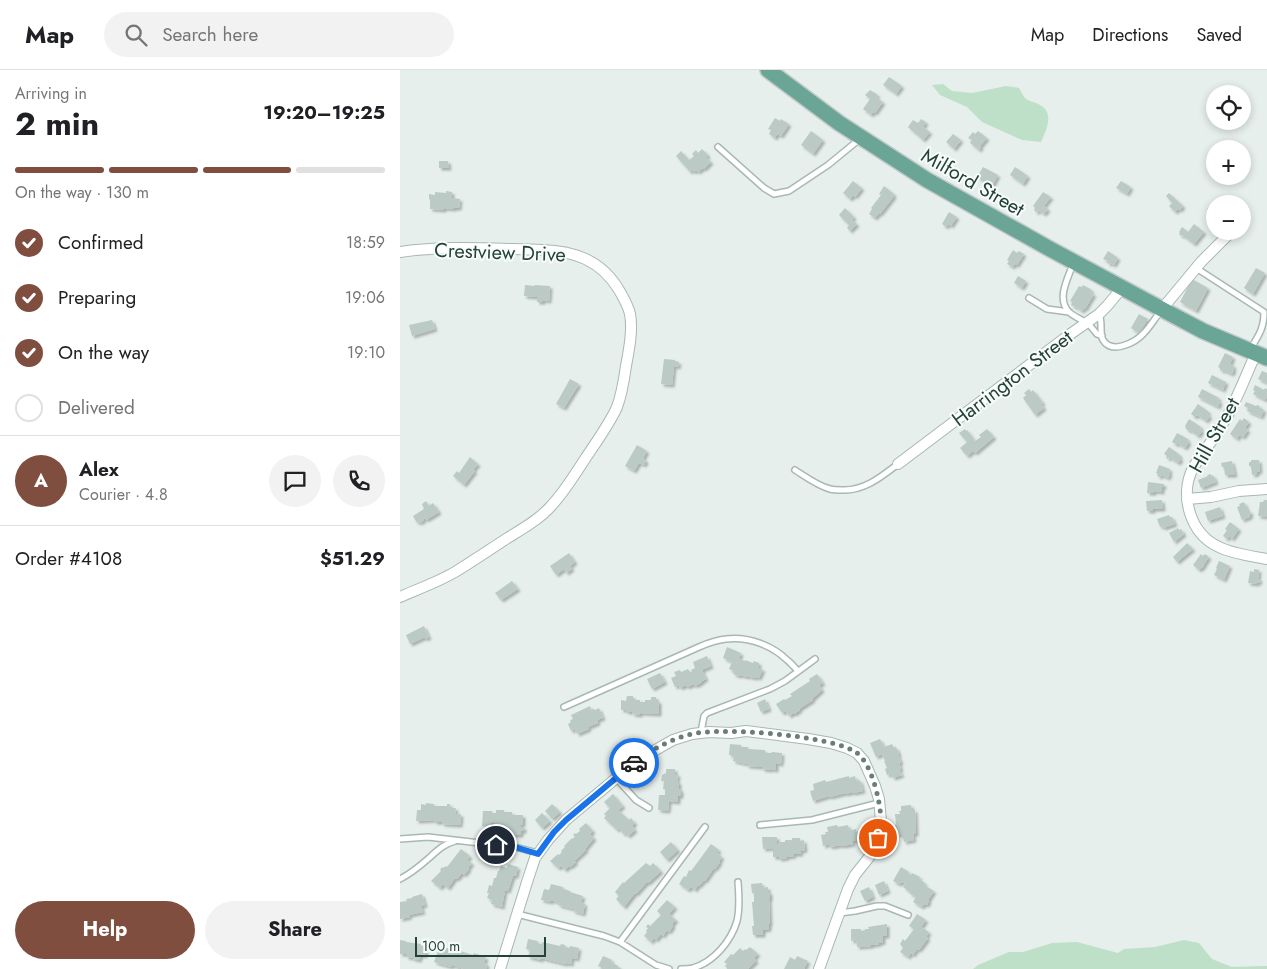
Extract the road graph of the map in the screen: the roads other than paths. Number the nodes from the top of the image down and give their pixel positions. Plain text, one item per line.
1 (768, 70) edge
2 (861, 138) junction
3 (718, 148) dead end
4 (1223, 240) edge
5 (400, 252) edge
6 (1074, 262) junction
7 (1196, 268) junction
8 (1122, 288) junction
9 (1029, 298) dead end
10 (1166, 311) junction
11 (1068, 312) junction
12 (1099, 314) junction
13 (1087, 322) junction
14 (1102, 336) junction
15 (1257, 354) edge
16 (898, 464) joint
17 (795, 470) dead end
18 (1267, 489) edge
19 (1187, 498) junction
20 (1267, 559) edge
21 (400, 597) edge
22 (815, 659) dead end
23 (798, 671) junction
24 (564, 707) dead end
25 (701, 733) junction
26 (615, 778) junction
27 (879, 803) junction
28 (648, 808) dead end
29 (760, 825) dead end
30 (705, 827) dead end
31 (400, 840) edge
32 (458, 840) junction
33 (538, 854) junction
34 (400, 879) edge
35 (738, 882) dead end
36 (840, 913) junction
37 (517, 914) junction
38 (908, 915) dead end
39 (620, 942) junction
40 (500, 969) edge
41 (669, 969) edge
42 (681, 969) edge
43 (820, 969) edge

1 - 2 main road, Milford Street
2 - 3 lane
2 - 6 main road, Milford Street
4 - 7 street
5 - 21 street, Crestview Drive
6 - 8 main road, Milford Street
6 - 11 lane
7 - 10 street
7 - 15 lane
8 - 10 main road, Milford Street
8 - 12 street, Harrington Street
9 - 11 lane
10 - 14 lane
10 - 15 main road, Milford Street
11 - 13 lane
12 - 13 street, Harrington Street
12 - 14 lane
13 - 14 lane
13 - 16 street, Harrington Street
15 - 19 street, Hill Street
16 - 17 lane
18 - 19 street
19 - 20 street, Hill Street
22 - 23 lane
23 - 24 lane
23 - 25 lane
25 - 26 street
25 - 27 street
26 - 28 lane
26 - 33 street
27 - 29 lane
27 - 36 street
30 - 39 lane
31 - 32 lane
32 - 33 lane
32 - 34 lane
33 - 37 street
35 - 42 lane
36 - 38 lane
36 - 43 street
37 - 39 lane
37 - 40 street
39 - 41 lane

